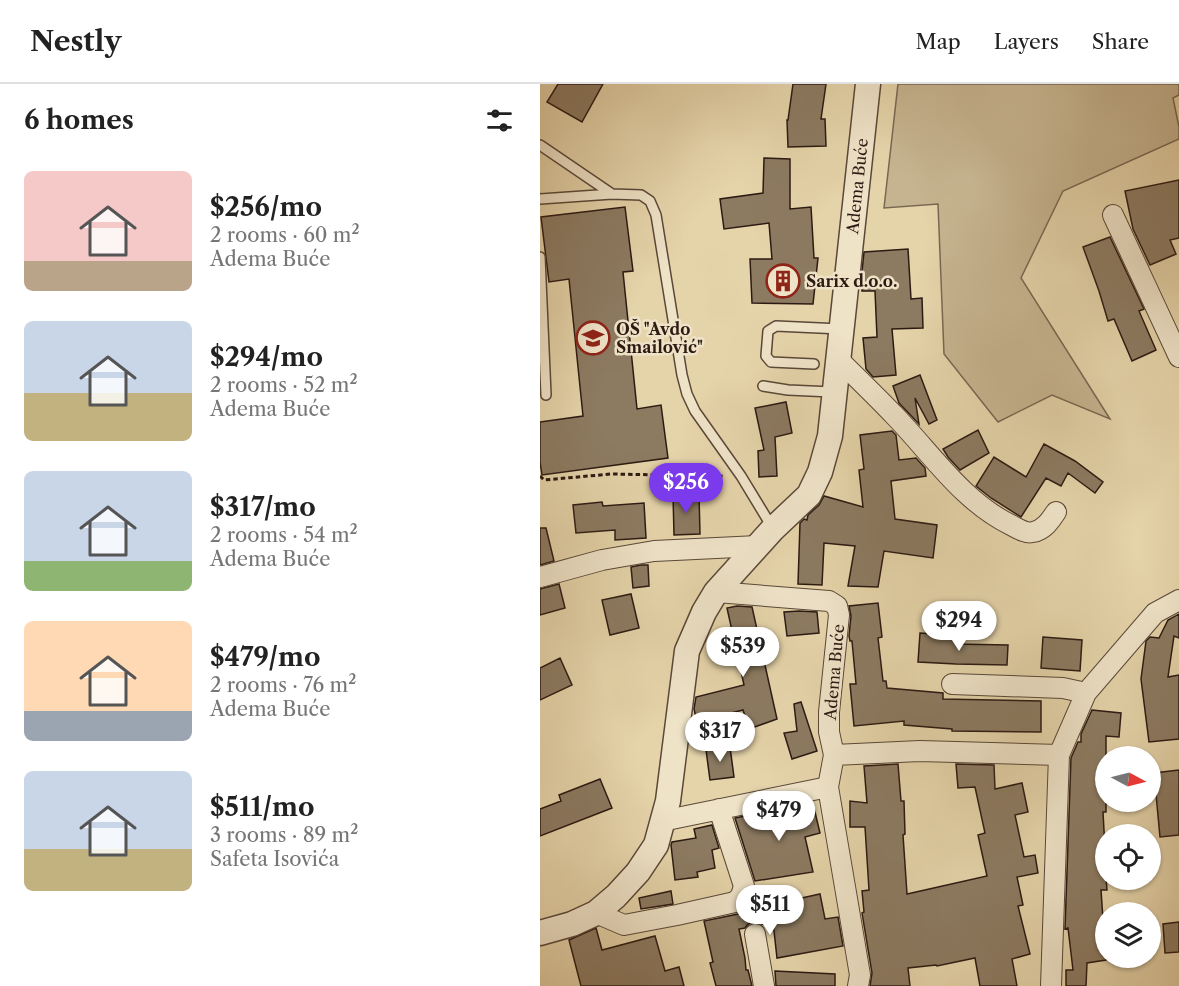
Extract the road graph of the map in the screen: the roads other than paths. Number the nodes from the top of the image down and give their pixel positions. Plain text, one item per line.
1 (868, 84) edge
2 (540, 145) edge
3 (612, 194) junction
4 (540, 199) edge
5 (1113, 215) dead end
6 (540, 257) edge
7 (841, 329) junction
8 (1179, 357) edge
9 (838, 359) junction
10 (814, 364) dead end
11 (764, 386) dead end
12 (835, 392) junction
13 (546, 395) dead end
14 (1056, 512) dead end
15 (766, 538) junction
16 (540, 577) edge
17 (716, 592) junction
18 (1179, 600) edge
19 (952, 684) dead end
20 (1086, 693) junction
21 (834, 755) junction
22 (1059, 755) junction
23 (828, 787) junction
24 (719, 809) junction
25 (662, 821) junction
26 (596, 913) junction
27 (540, 933) edge
28 (754, 934) dead end
29 (764, 986) edge
30 (858, 986) edge
31 (1051, 986) edge

1 - 7 street, Adema Buće
2 - 3 lane
3 - 4 lane
3 - 15 lane
5 - 8 street
6 - 13 lane
7 - 9 street, Adema Buće
7 - 10 lane
9 - 12 street, Adema Buće
9 - 14 street
11 - 12 lane
12 - 15 street, Adema Buće
15 - 16 street
15 - 17 street, Adema Buće
17 - 21 street, Adema Buće
17 - 25 street, Adema Buće
18 - 20 street
19 - 20 street
20 - 22 street
21 - 22 street
21 - 23 street, Adema Buće
22 - 31 street
23 - 24 street
23 - 30 street, Adema Buće
24 - 25 street
24 - 26 street
25 - 26 street, Adema Buće
26 - 27 street, Adema Buće
28 - 29 street

